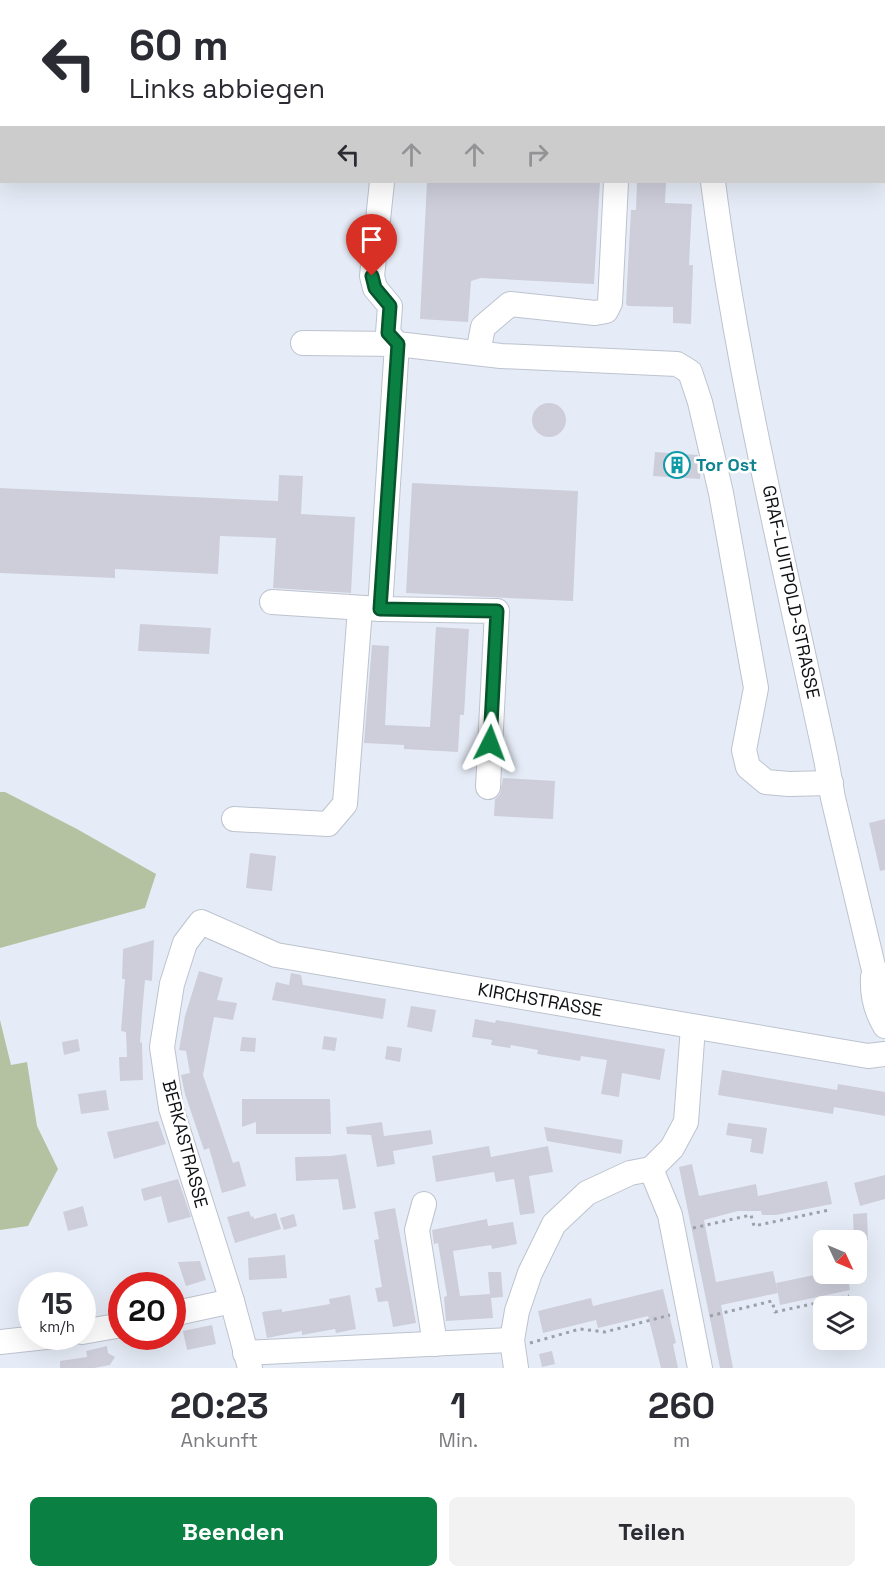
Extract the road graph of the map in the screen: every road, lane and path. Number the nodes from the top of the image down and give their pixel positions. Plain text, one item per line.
1 (382, 183) edge
2 (616, 183) edge
3 (713, 183) edge
4 (303, 344) dead end
5 (398, 344) junction
6 (478, 353) junction
7 (272, 602) dead end
8 (370, 609) junction
9 (831, 783) junction
10 (488, 788) dead end
11 (234, 819) dead end
12 (201, 922) joint
13 (873, 966) junction
14 (885, 995) edge
15 (885, 1026) edge
16 (693, 1027) junction
17 (885, 1054) edge
18 (651, 1169) junction
19 (424, 1204) dead end
20 (829, 1210) dead end
21 (674, 1232) junction
22 (232, 1301) junction
23 (813, 1304) edge
24 (186, 1311) edge
25 (690, 1315) junction
26 (18, 1340) edge
27 (0, 1342) edge
28 (435, 1344) junction
29 (513, 1352) edge
30 (247, 1360) edge
31 (700, 1368) edge

1 - 5 street
2 - 6 street
3 - 9 street, GRAF-LUITPOLD-STRASSE
4 - 5 street
5 - 6 street
5 - 8 street
6 - 9 street
7 - 8 street
8 - 10 street
8 - 11 street
9 - 13 street, GRAF-LUITPOLD-STRASSE
12 - 16 street, KIRCHSTRASSE
12 - 22 street, BERKASTRASSE
13 - 14 street, GRAF-LUITPOLD-STRASSE
13 - 15 street, GRAF-LUITPOLD-STRASSE
16 - 17 street, KIRCHSTRASSE
16 - 18 street
18 - 21 street
18 - 29 street
19 - 28 street
20 - 21 path
21 - 25 street
22 - 24 street
22 - 30 street, BERKASTRASSE
23 - 25 path
25 - 29 path
25 - 31 street
26 - 27 street
28 - 29 street
28 - 30 street

